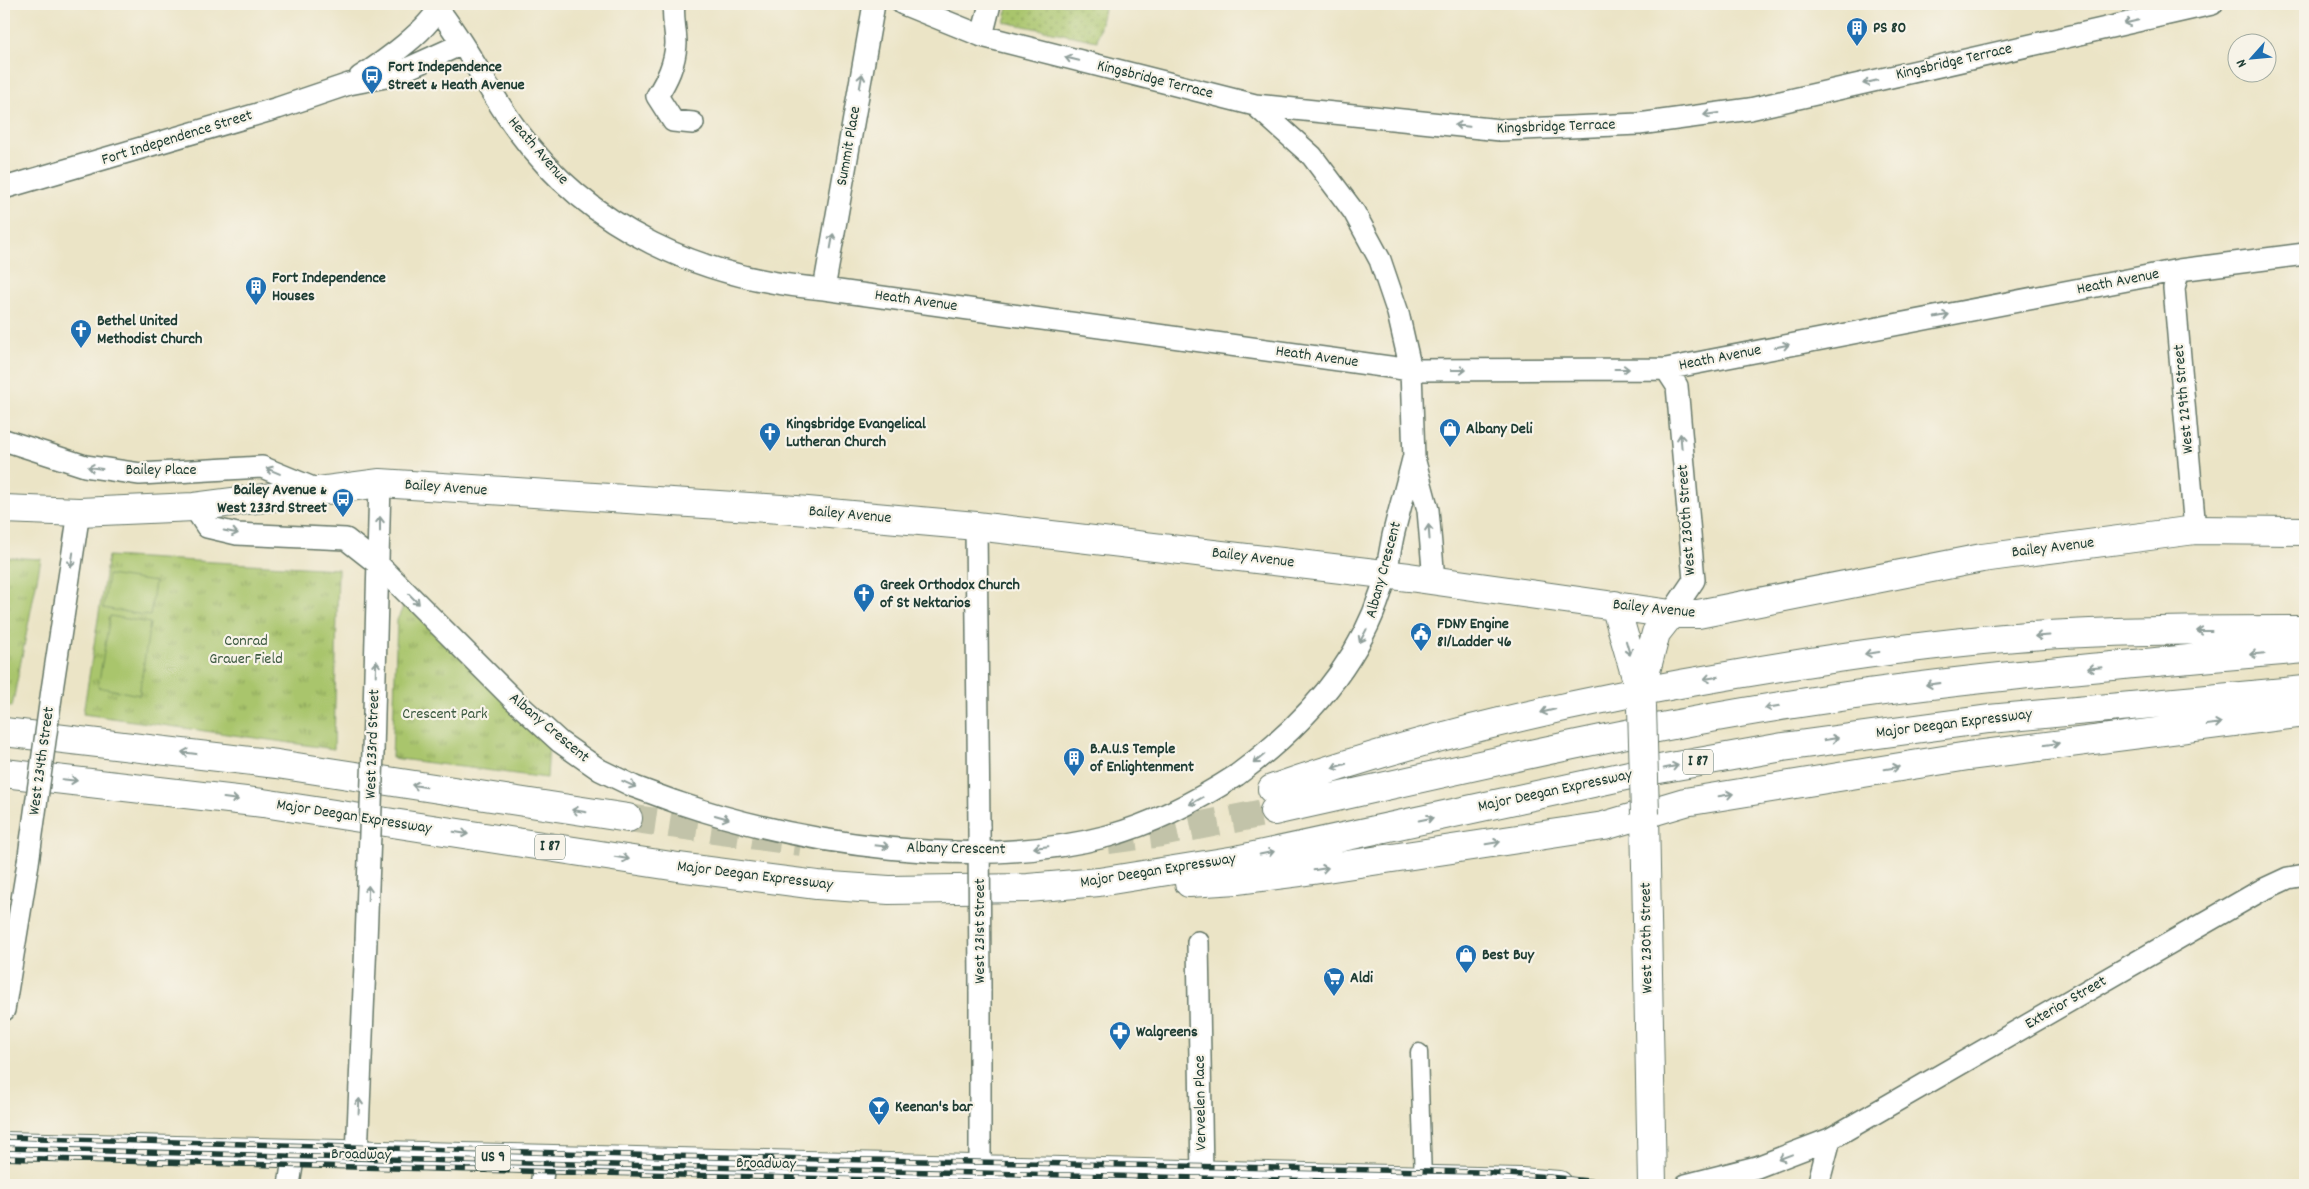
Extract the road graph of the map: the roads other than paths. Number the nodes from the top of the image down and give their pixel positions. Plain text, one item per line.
1 (674, 4) edge
2 (874, 4) edge
3 (902, 4) edge
4 (990, 4) edge
5 (2212, 4) edge
6 (439, 6) edge
7 (982, 36) junction
8 (462, 44) junction
9 (349, 84) junction
10 (1255, 105) junction
11 (693, 123) dead end
12 (4, 188) edge
13 (2305, 254) edge
14 (2179, 270) junction
15 (824, 289) junction
16 (1666, 369) junction
17 (1411, 370) junction
18 (4, 440) edge
19 (1414, 458) junction
20 (380, 483) junction
21 (318, 490) junction
22 (194, 507) junction
23 (4, 509) edge
24 (79, 512) junction
25 (976, 526) junction
26 (2195, 530) junction
27 (2305, 531) edge
28 (379, 565) junction
29 (1386, 574) junction
30 (1434, 580) junction
31 (1615, 605) junction
32 (1671, 614) junction
33 (2305, 630) edge
34 (2305, 649) edge
35 (2305, 690) edge
36 (1641, 699) junction
37 (2305, 713) edge
38 (4, 732) edge
39 (4, 773) edge
40 (1644, 814) junction
41 (628, 818) tunnel mouth
42 (979, 850) junction
43 (2305, 875) edge
44 (1099, 882) junction
45 (1198, 942) dead end
46 (4, 1010) edge
47 (1418, 1052) dead end
48 (1830, 1140) junction
49 (4, 1146) edge
50 (294, 1153) junction
51 (357, 1155) junction
52 (543, 1172) edge
53 (1202, 1174) junction
54 (981, 1177) edge
55 (1423, 1183) edge
56 (289, 1185) edge
57 (1559, 1185) edge
58 (1652, 1185) edge
59 (1686, 1185) edge
60 (1818, 1185) edge

1 - 11 street
15 -> 2 street, Summit Place
3 - 7 street, Kingsbridge Terrace
4 - 7 street
5 -> 10 street, Kingsbridge Terrace
6 - 8 street, Heath Avenue
6 - 9 street, Fort Independence Street
10 -> 7 street, Kingsbridge Terrace
8 - 9 street, Fort Independence Street
8 - 15 street, Heath Avenue
9 - 12 street, Fort Independence Street
10 - 17 street, Albany Crescent
13 - 14 street, Heath Avenue
16 -> 14 street, Heath Avenue
14 - 26 street, West 229th Street
15 - 17 street, Heath Avenue
17 -> 16 street, Heath Avenue
32 -> 16 street, West 230th Street
17 - 19 street, Albany Crescent
21 -> 18 street, Bailey Place
19 - 29 street, Albany Crescent
30 -> 19 street, Albany Crescent
20 - 21 main road, Bailey Avenue
20 - 25 main road, Bailey Avenue
28 -> 20 street, West 233rd Street
21 - 22 main road, Bailey Avenue
22 - 24 main road, Bailey Avenue
22 -> 28 street
23 - 24 main road, Bailey Avenue
24 -> 46 street, West 234th Street, bridge
25 - 29 main road, Bailey Avenue
25 - 42 street, West 231st Street, bridge
26 - 27 main road, Bailey Avenue
26 - 32 main road, Bailey Avenue
28 -> 42 street, Albany Crescent, bridge
51 -> 28 street, West 233rd Street, bridge
29 - 30 main road, Bailey Avenue
29 -> 42 street, Albany Crescent, bridge
30 - 31 main road, Bailey Avenue
31 - 32 main road, Bailey Avenue
31 -> 36 main road, West 230th Street
32 - 36 main road, West 230th Street
33 -> 36 main road
34 - 36 main road
44 -> 35 main road, Major Deegan Expressway / I 87
36 - 40 main road, West 230th Street, bridge
40 -> 37 main road
41 -> 38 main road
39 -> 44 main road, Major Deegan Expressway / I 87
44 -> 40 main road
40 - 58 main road, West 230th Street
42 - 54 street, West 231st Street, bridge
43 - 48 street, Exterior Street
45 - 53 street, Verveelen Place
47 - 55 street
48 -> 59 street, Exterior Street
48 - 60 street
49 - 50 main road, Broadway / US 9
50 - 51 main road, Broadway / US 9
50 - 56 street
51 - 52 main road, Broadway / US 9
52 - 54 main road, Broadway / US 9
53 - 54 main road, Broadway / US 9
53 - 55 main road, Broadway / US 9
55 - 57 main road, Broadway / US 9

